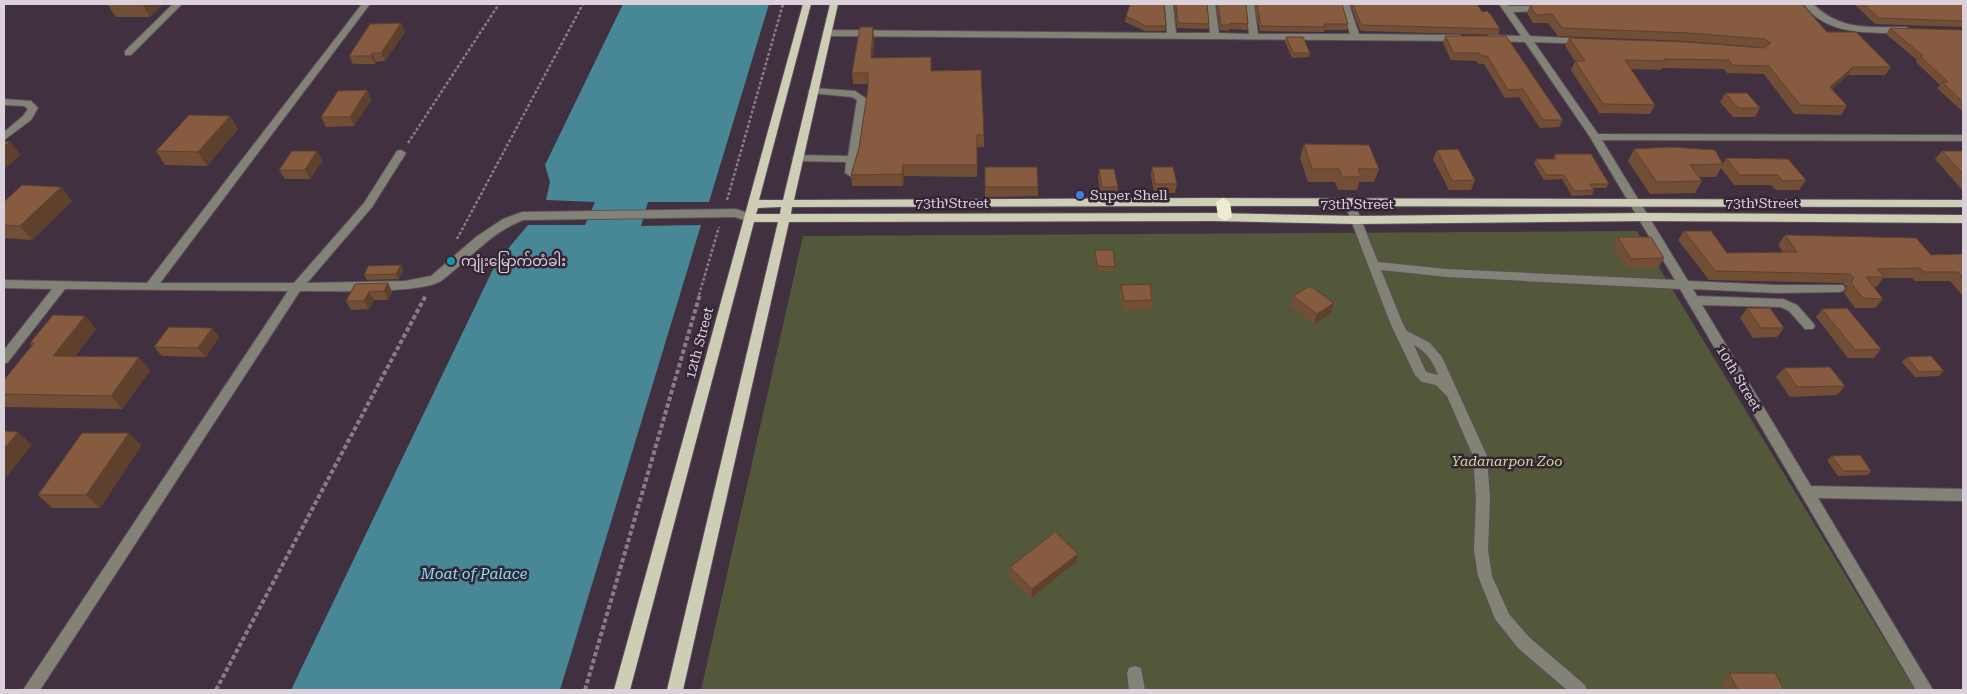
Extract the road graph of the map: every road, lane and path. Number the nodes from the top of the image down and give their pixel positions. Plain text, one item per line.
1 (178, 4) edge
2 (366, 4) edge
3 (499, 4) edge
4 (583, 4) edge
5 (783, 4) edge
6 (807, 4) edge
7 (834, 4) edge
8 (1169, 4) edge
9 (1211, 4) edge
10 (1250, 4) edge
11 (1345, 4) edge
12 (1536, 4) edge
13 (1808, 4) edge
14 (1504, 6) edge
15 (1919, 30) edge
16 (828, 33) junction
17 (1172, 35) junction
18 (1215, 36) junction
19 (1254, 36) junction
20 (1356, 38) junction
21 (1526, 39) junction
22 (1598, 42) edge
23 (128, 53) dead end
24 (813, 91) junction
25 (4, 102) edge
26 (4, 137) edge
27 (1963, 138) edge
28 (1597, 141) junction
29 (402, 153) joint
30 (797, 158) junction
31 (853, 159) junction
32 (850, 173) edge
33 (787, 202) junction
34 (1223, 202) junction
35 (1349, 202) junction
36 (1635, 203) junction
37 (753, 204) junction
38 (1963, 204) edge
39 (736, 213) junction
40 (722, 214) junction
41 (1644, 217) junction
42 (750, 218) junction
43 (784, 218) junction
44 (1225, 218) junction
45 (1963, 219) edge
46 (1356, 220) junction
47 (453, 248) dead end
48 (1373, 265) junction
49 (435, 279) junction
50 (1682, 283) junction
51 (4, 284) edge
52 (62, 285) junction
53 (150, 287) junction
54 (297, 287) junction
55 (1838, 288) dead end
56 (1692, 300) junction
57 (1809, 326) dead end
58 (1403, 334) junction
59 (4, 359) edge
60 (1460, 405) junction
61 (1808, 492) junction
62 (1963, 495) edge
63 (1135, 673) dead end
64 (31, 690) edge
65 (216, 690) edge
66 (585, 690) edge
67 (622, 690) edge
68 (675, 690) edge
69 (1137, 690) edge
70 (1579, 690) edge
71 (1925, 690) edge

1 - 23 street
2 - 53 street
3 - 29 path
4 - 47 path
5 - 40 path
6 - 37 main road, 12th Street
7 - 16 main road
8 - 17 street
9 - 18 street
10 - 19 street
11 - 20 street
12 - 14 street
13 - 15 street
14 - 21 street, 10th Street
16 - 17 street
16 - 24 main road
17 - 18 street
18 - 19 street
19 - 20 street
20 - 21 street
21 - 22 street
21 - 28 street, 10th Street
24 - 30 main road
24 - 31 street
25 - 26 street
27 - 28 street
28 - 36 street, 10th Street
29 - 54 street
30 - 31 street
30 - 33 main road
31 - 32 street
33 - 34 main road, 73th Street
33 - 37 main road, 73th Street
33 - 43 main road
34 - 35 main road, 73th Street
34 - 44 highway
35 - 36 main road, 73th Street
35 - 46 street
36 - 38 main road, 73th Street
36 - 41 street, 10th Street
37 - 39 street
37 - 42 main road, 12th Street
39 - 40 street
39 - 42 street
40 - 49 street
40 - 66 path
41 - 45 main road, 73th Street
41 - 46 main road, 73th Street
41 - 50 street, 10th Street
42 - 43 main road, 73th Street
42 - 67 main road, 12th Street
43 - 44 main road, 73th Street
43 - 68 main road
44 - 46 main road, 73th Street
46 - 48 street
48 - 50 street
48 - 58 street
49 - 54 street
49 - 65 path
50 - 55 street
50 - 56 street, 10th Street
51 - 52 street
52 - 53 street
52 - 59 street
53 - 54 street
54 - 64 street
56 - 57 street
56 - 61 street, 10th Street
58 - 60 street
58 - 60 street
60 - 70 street
61 - 62 street
61 - 71 street, 10th Street
63 - 69 street

